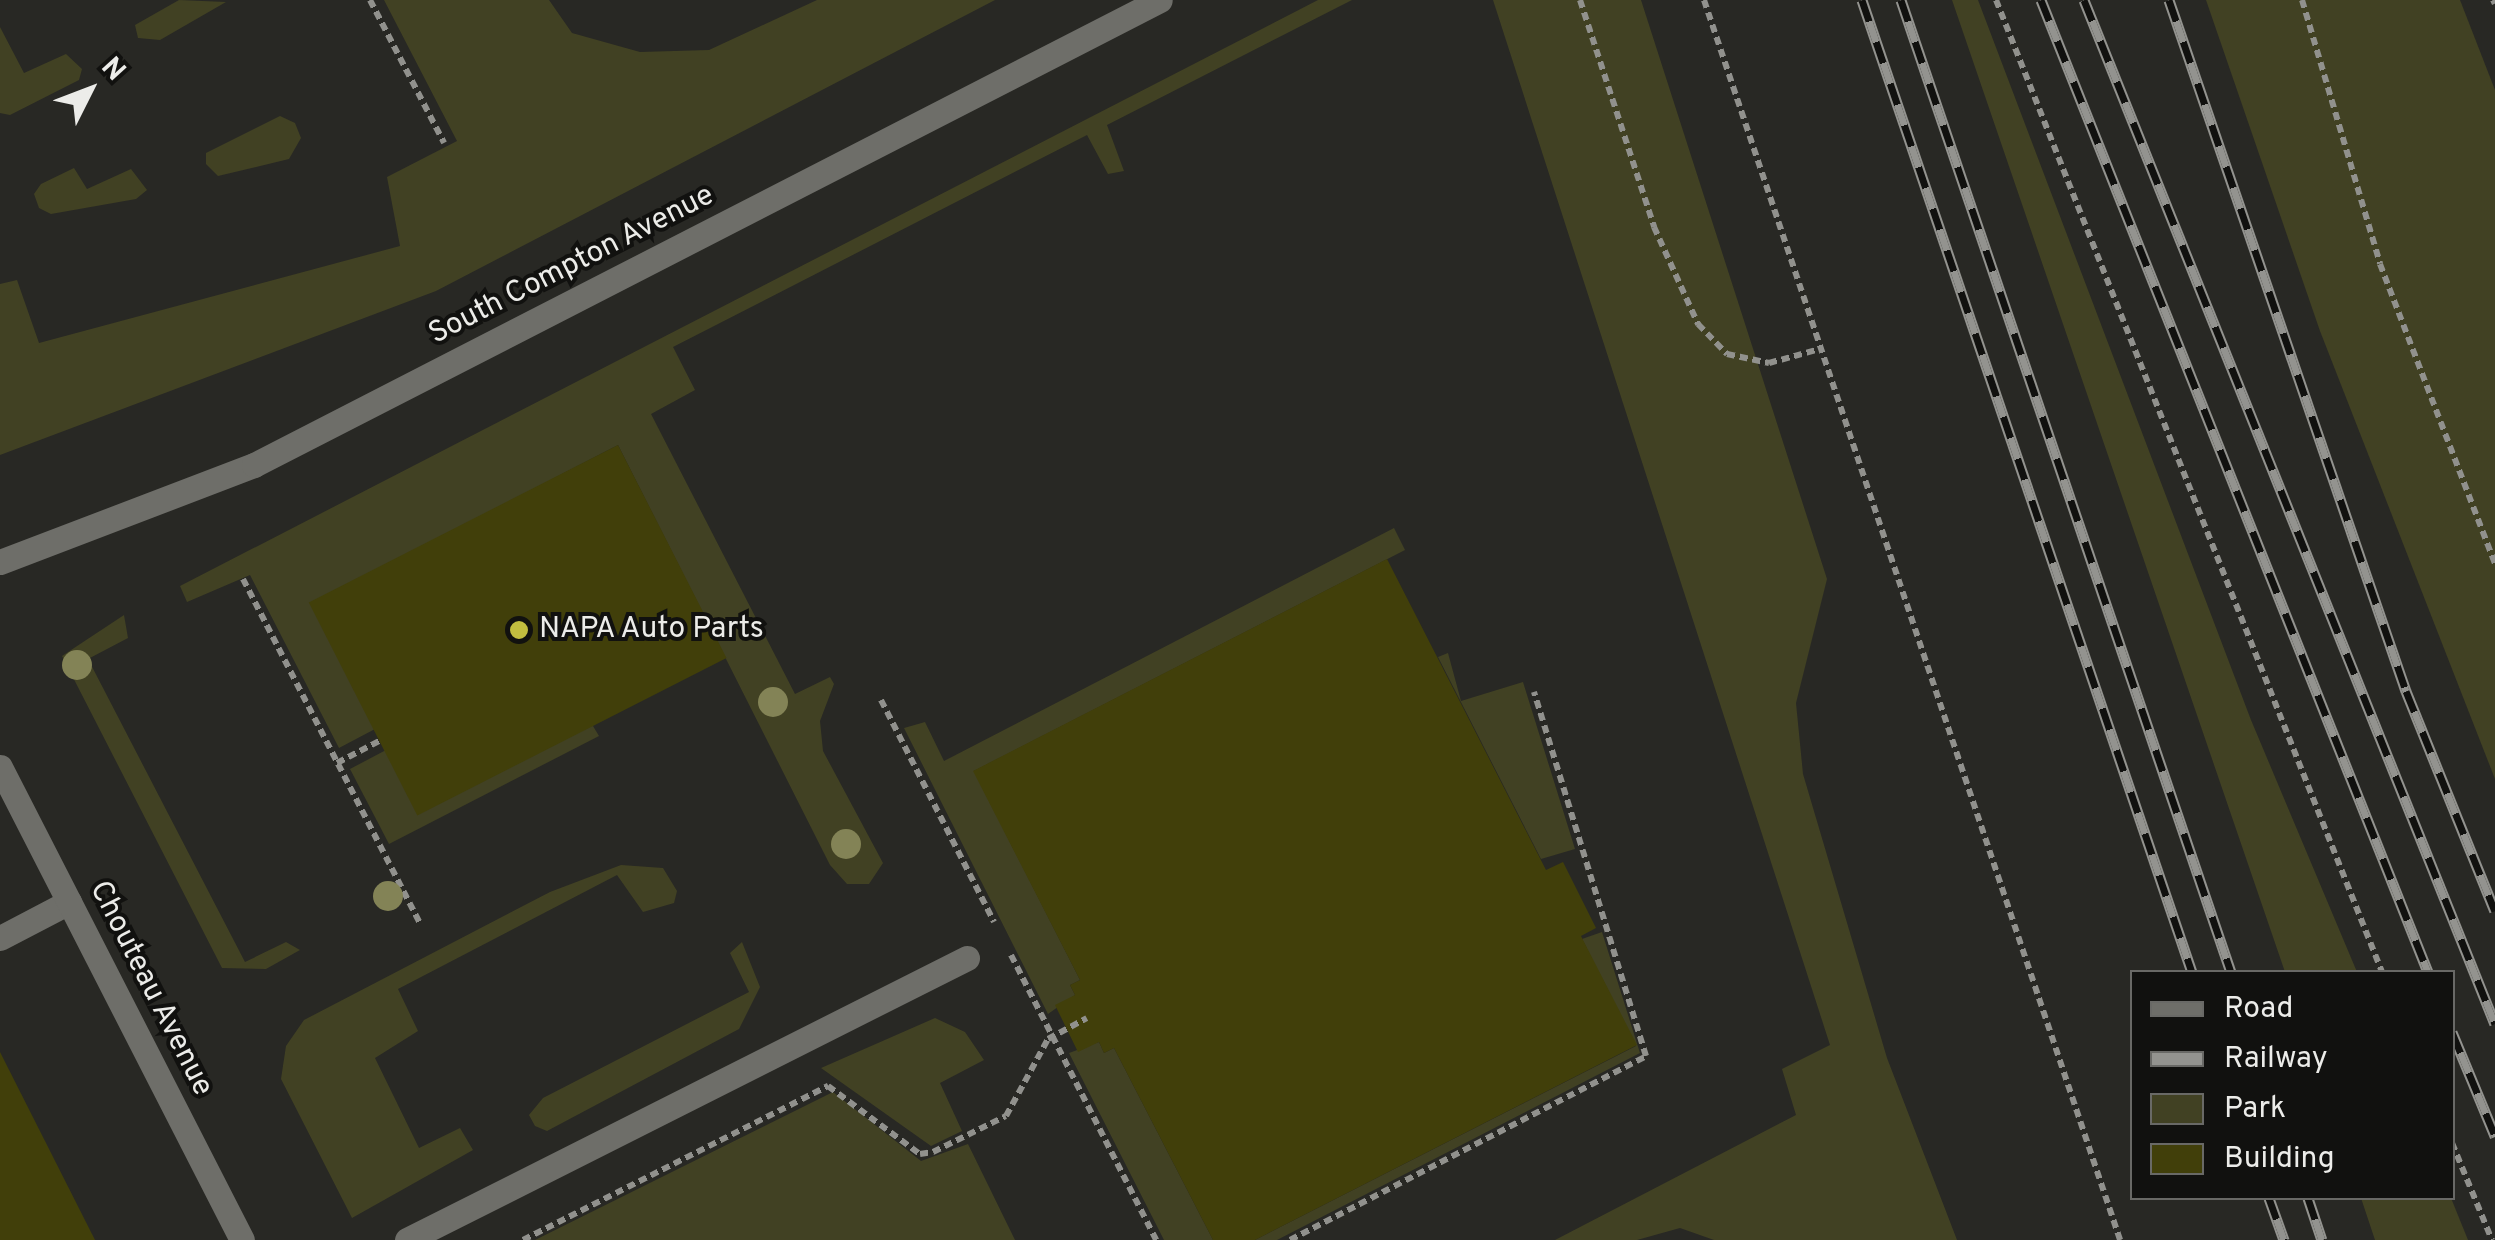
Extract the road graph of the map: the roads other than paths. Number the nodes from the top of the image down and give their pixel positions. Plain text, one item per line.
1 (1160, 0) edge
2 (0, 562) edge
3 (0, 768) edge
4 (70, 902) junction
5 (0, 938) edge
6 (967, 958) dead end
7 (242, 1240) edge
8 (408, 1240) edge

1 - 2 main road, South Compton Avenue
3 - 4 main road, Chouteau Avenue
4 - 5 main road
4 - 7 main road, Chouteau Avenue
6 - 8 main road

